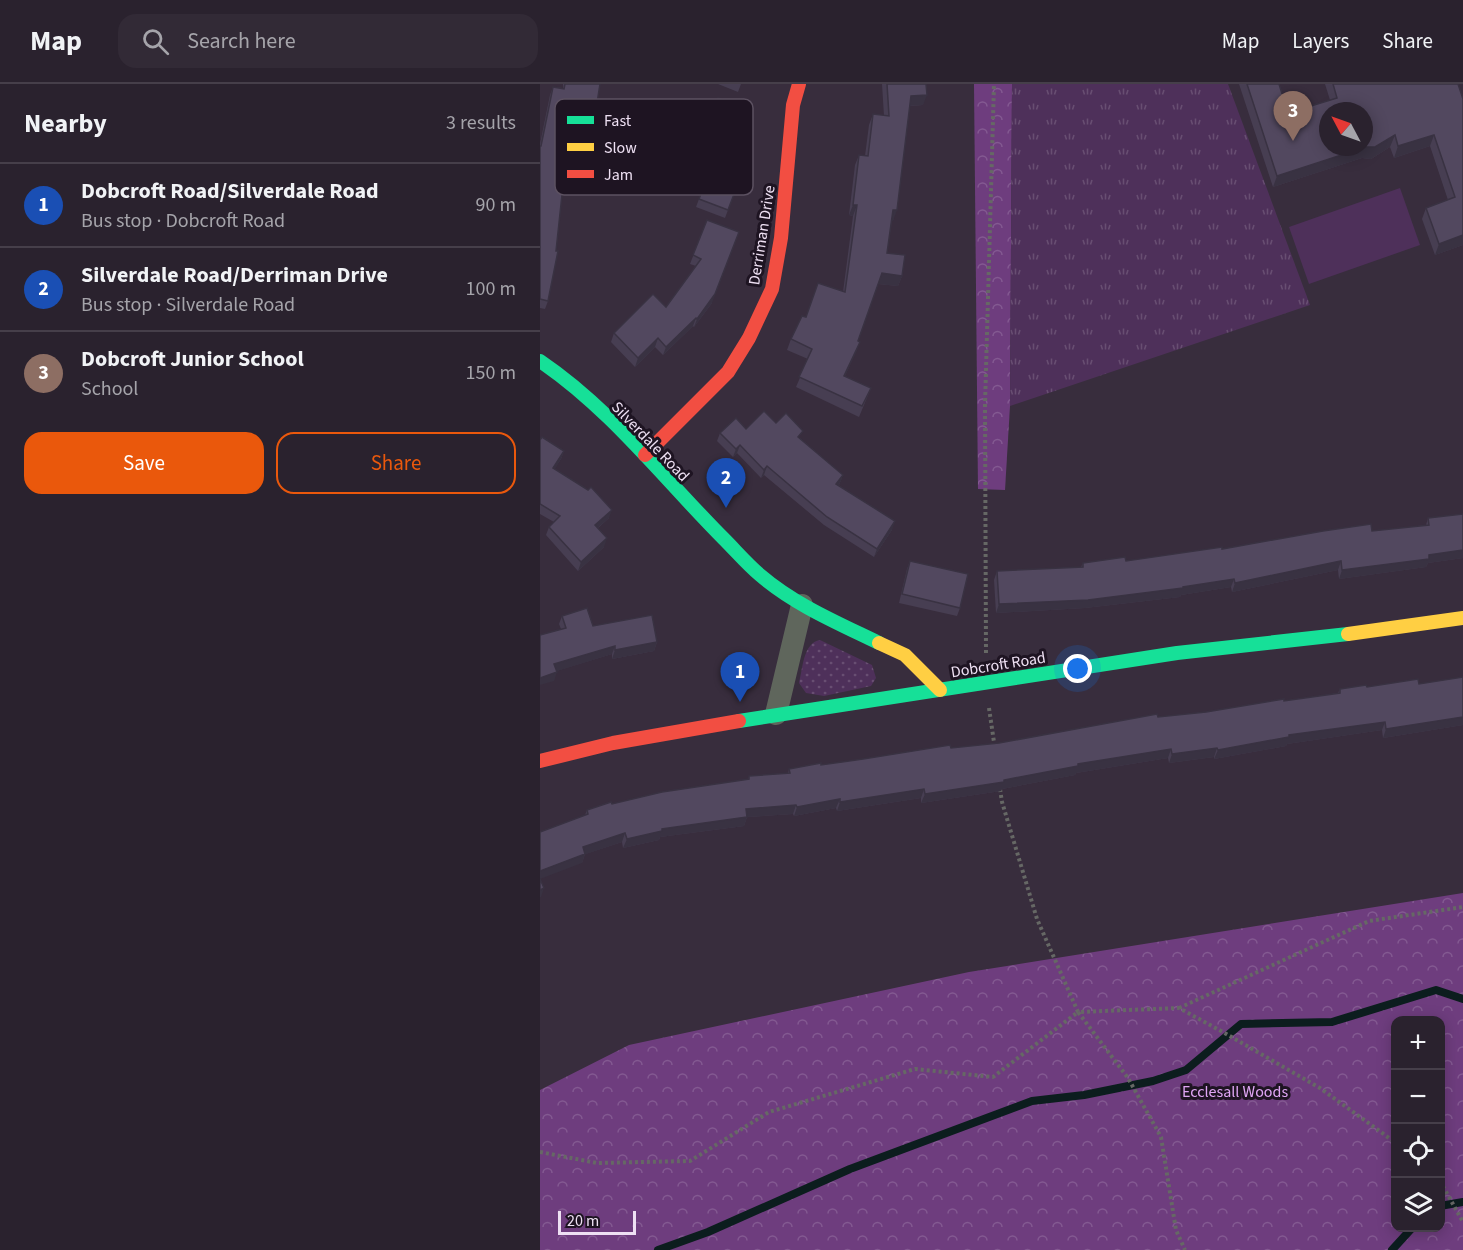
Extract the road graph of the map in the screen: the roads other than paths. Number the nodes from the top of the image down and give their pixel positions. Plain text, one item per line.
1 (799, 84) edge
2 (540, 361) edge
3 (645, 455) junction
4 (802, 605) junction
5 (1463, 618) edge
6 (940, 690) junction
7 (776, 714) junction
8 (540, 761) edge

1 - 3 street, Derriman Drive
2 - 3 street, Silverdale Road
3 - 4 street, Silverdale Road
4 - 6 street, Silverdale Road
4 - 7 street
5 - 6 street, Dobcroft Road
6 - 7 street, Dobcroft Road
7 - 8 street, Dobcroft Road

